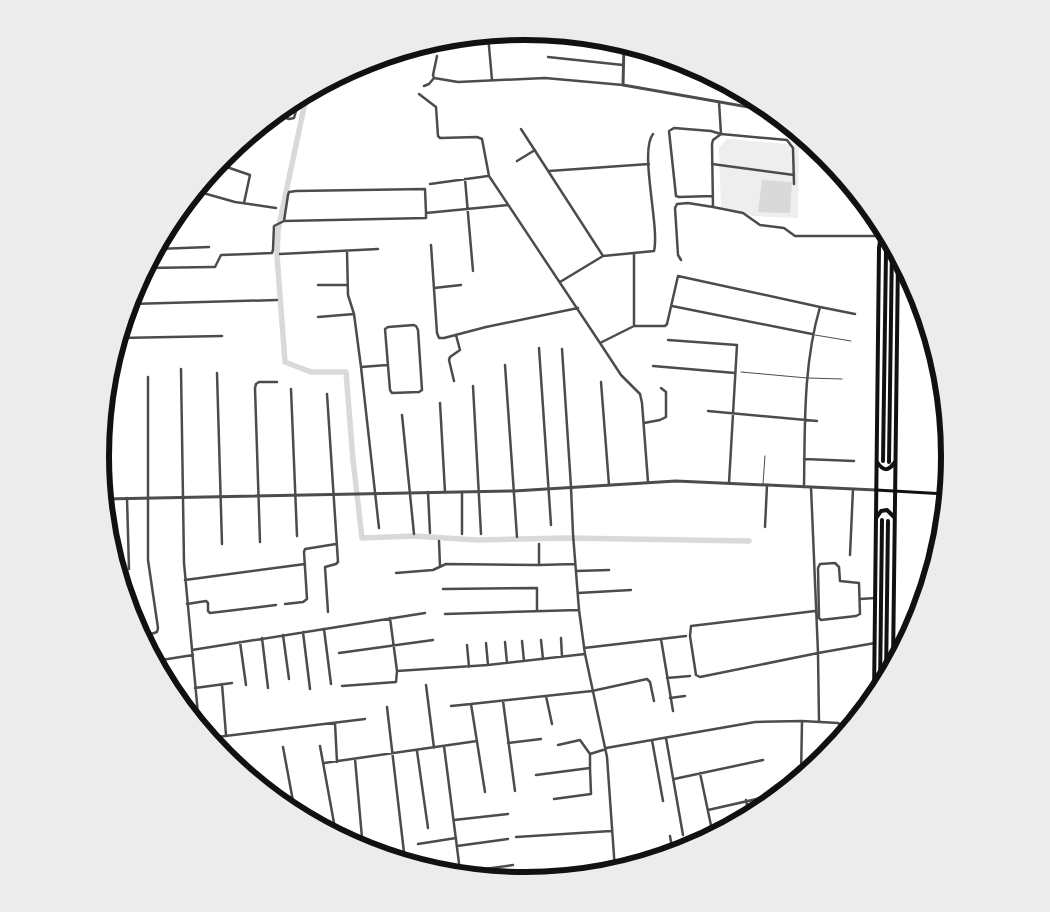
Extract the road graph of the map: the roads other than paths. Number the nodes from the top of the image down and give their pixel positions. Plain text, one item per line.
1 (489, 42) edge
2 (624, 52) edge
3 (437, 56) dead end
4 (548, 57) dead end
5 (623, 65) junction
6 (434, 78) junction
7 (492, 80) junction
8 (623, 85) junction
9 (424, 86) dead end
10 (419, 94) dead end
11 (719, 102) junction
12 (298, 108) edge
13 (753, 108) edge
14 (284, 117) edge
15 (521, 129) dead end
16 (652, 134) dead end
17 (721, 134) junction
18 (536, 150) junction
19 (517, 162) dead end
20 (649, 164) junction
21 (712, 164) junction
22 (226, 167) edge
23 (550, 171) junction
24 (794, 175) junction
25 (489, 176) junction
26 (465, 179) junction
27 (430, 184) dead end
28 (794, 184) dead end
29 (203, 193) edge
30 (713, 196) junction
31 (244, 204) junction
32 (508, 205) junction
33 (713, 207) junction
34 (276, 208) dead end
35 (468, 210) junction
36 (426, 213) junction
37 (283, 221) junction
38 (878, 236) edge
39 (880, 240) edge
40 (432, 245) dead end
41 (209, 247) dead end
42 (165, 248) edge
43 (378, 249) dead end
44 (886, 249) edge
45 (347, 251) junction
46 (280, 254) dead end
47 (634, 254) junction
48 (603, 256) junction
49 (681, 260) dead end
50 (892, 261) edge
51 (154, 268) edge
52 (473, 271) dead end
53 (898, 272) edge
54 (560, 282) junction
55 (318, 284) dead end
56 (348, 285) junction
57 (461, 285) dead end
58 (434, 288) junction
59 (277, 300) dead end
60 (138, 304) edge
61 (672, 306) junction
62 (820, 307) junction
63 (578, 308) junction
64 (354, 314) junction
65 (854, 314) dead end
66 (318, 317) dead end
67 (634, 326) junction
68 (812, 334) junction
69 (456, 335) junction
70 (222, 336) dead end
71 (126, 338) edge
72 (668, 340) dead end
73 (851, 341) dead end
74 (600, 343) junction
75 (539, 348) dead end
76 (562, 350) dead end
77 (388, 365) junction
78 (505, 365) dead end
79 (653, 366) dead end
80 (361, 367) junction
81 (181, 370) dead end
82 (742, 372) dead end
83 (217, 373) dead end
84 (735, 373) junction
85 (148, 377) dead end
86 (807, 378) junction
87 (842, 379) dead end
88 (454, 381) dead end
89 (277, 382) dead end
90 (601, 382) dead end
91 (473, 386) dead end
92 (661, 388) dead end
93 (291, 389) dead end
94 (327, 394) dead end
95 (440, 403) dead end
96 (708, 411) dead end
97 (732, 413) junction
98 (402, 416) dead end
99 (805, 419) junction
100 (817, 421) dead end
101 (644, 423) junction
102 (765, 456) dead end
103 (804, 459) junction
104 (854, 461) dead end
105 (883, 461) dead end
106 (876, 462) junction
107 (889, 462) dead end
108 (895, 462) junction
109 (648, 482) junction
110 (729, 483) junction
111 (609, 485) junction
112 (765, 485) junction
113 (804, 486) junction
114 (571, 487) junction
115 (811, 487) junction
116 (549, 489) junction
117 (853, 489) junction
118 (876, 490) junction
119 (479, 491) junction
120 (514, 491) junction
121 (896, 491) junction
122 (428, 492) junction
123 (445, 492) junction
124 (462, 492) junction
125 (376, 493) junction
126 (410, 493) junction
127 (333, 494) junction
128 (939, 494) edge
129 (296, 495) junction
130 (221, 496) junction
131 (258, 496) junction
132 (182, 497) junction
133 (127, 498) junction
134 (148, 498) junction
135 (112, 499) edge
136 (894, 518) junction
137 (876, 519) junction
138 (882, 520) dead end
139 (888, 521) dead end
140 (551, 524) dead end
141 (765, 527) dead end
142 (380, 528) dead end
143 (430, 533) dead end
144 (414, 534) dead end
145 (462, 534) dead end
146 (481, 534) dead end
147 (297, 536) dead end
148 (516, 536) dead end
149 (439, 541) dead end
150 (260, 542) dead end
151 (222, 544) dead end
152 (336, 544) junction
153 (539, 544) dead end
154 (850, 554) dead end
155 (305, 564) junction
156 (576, 564) junction
157 (539, 565) junction
158 (440, 566) junction
159 (129, 569) dead end
160 (609, 570) dead end
161 (576, 571) junction
162 (396, 573) dead end
163 (185, 580) junction
164 (443, 589) dead end
165 (630, 590) dead end
166 (578, 593) junction
167 (875, 598) junction
168 (860, 599) junction
169 (187, 604) junction
170 (285, 604) dead end
171 (276, 605) dead end
172 (579, 610) junction
173 (537, 611) junction
174 (815, 611) junction
175 (328, 612) dead end
176 (425, 613) dead end
177 (445, 614) dead end
178 (390, 618) junction
179 (324, 629) junction
180 (303, 632) junction
181 (150, 634) edge
182 (283, 635) junction
183 (686, 636) dead end
184 (262, 638) junction
185 (561, 638) dead end
186 (661, 639) junction
187 (433, 640) dead end
188 (522, 640) dead end
189 (541, 640) dead end
190 (240, 642) junction
191 (505, 642) dead end
192 (875, 643) junction
193 (394, 644) junction
194 (486, 644) dead end
195 (467, 645) dead end
196 (584, 648) junction
197 (893, 649) edge
198 (192, 650) junction
199 (339, 653) dead end
200 (818, 653) junction
201 (585, 654) junction
202 (193, 655) junction
203 (562, 657) junction
204 (543, 659) junction
205 (163, 660) edge
206 (524, 661) junction
207 (886, 662) edge
208 (506, 663) junction
209 (488, 665) junction
210 (470, 667) junction
211 (397, 671) junction
212 (880, 672) edge
213 (690, 676) dead end
214 (667, 678) junction
215 (289, 679) dead end
216 (874, 682) edge
217 (232, 683) dead end
218 (222, 684) junction
219 (331, 684) dead end
220 (246, 685) dead end
221 (426, 685) dead end
222 (342, 686) dead end
223 (195, 688) junction
224 (268, 688) dead end
225 (310, 689) dead end
226 (592, 691) junction
227 (546, 696) junction
228 (684, 696) dead end
229 (670, 698) junction
230 (654, 700) dead end
231 (502, 701) junction
232 (472, 704) junction
233 (451, 706) dead end
234 (387, 707) dead end
235 (672, 711) dead end
236 (198, 712) edge
237 (365, 719) dead end
238 (802, 721) junction
239 (819, 722) junction
240 (335, 723) junction
241 (552, 724) dead end
242 (842, 725) edge
243 (226, 735) junction
244 (220, 736) edge
245 (666, 737) junction
246 (541, 739) dead end
247 (652, 740) junction
248 (477, 741) junction
249 (508, 743) junction
250 (558, 744) dead end
251 (320, 746) dead end
252 (444, 746) junction
253 (283, 747) dead end
254 (434, 748) junction
255 (606, 749) junction
256 (417, 751) junction
257 (393, 754) junction
258 (590, 754) junction
259 (355, 759) junction
260 (763, 760) dead end
261 (337, 762) junction
262 (324, 763) junction
263 (801, 767) edge
264 (590, 768) junction
265 (700, 773) junction
266 (536, 776) dead end
267 (674, 779) junction
268 (515, 791) dead end
269 (486, 792) dead end
270 (763, 797) edge
271 (554, 799) dead end
272 (746, 800) junction
273 (293, 801) edge
274 (663, 801) dead end
275 (748, 807) edge
276 (708, 810) junction
277 (508, 814) dead end
278 (454, 820) junction
279 (335, 826) edge
280 (428, 828) dead end
281 (712, 828) edge
282 (612, 831) junction
283 (683, 835) dead end
284 (670, 836) dead end
285 (516, 837) dead end
286 (362, 838) edge
287 (456, 838) junction
288 (508, 839) dead end
289 (418, 844) dead end
290 (672, 845) edge
291 (456, 846) junction
292 (404, 854) edge
293 (614, 862) edge
294 (513, 865) dead end
295 (459, 866) edge
296 (479, 869) edge

1 - 7 street
2 - 5 street
3 - 6 street
4 - 5 street
5 - 8 street
6 - 7 street
6 - 9 street
7 - 8 street
8 - 11 street
10 - 25 street
11 - 13 street
11 - 17 street
12 - 14 street
15 - 18 street
16 - 20 street
17 - 21 street
17 - 24 street
17 - 30 street
18 - 19 street
18 - 23 street
20 - 23 street
20 - 47 street
21 - 24 street
21 - 30 street
22 - 31 street
23 - 48 street
24 - 28 street
25 - 26 street
25 - 32 street
26 - 27 street
26 - 35 street
29 - 31 street
30 - 33 street
31 - 34 street
32 - 35 street
32 - 54 street
33 - 38 street
33 - 49 street
35 - 36 street
35 - 52 street
36 - 37 street
36 - 37 street
37 - 51 street
39 - 106 main road
40 - 58 street
41 - 42 street
43 - 45 street
44 - 105 main road
45 - 46 street
45 - 56 street
47 - 48 street
47 - 67 street
48 - 54 street
50 - 107 main road
53 - 108 main road
54 - 63 street
55 - 56 street
56 - 64 street
57 - 58 street
58 - 69 street
59 - 60 street
61 - 62 street
61 - 67 street
61 - 68 street
62 - 65 street
62 - 68 street
63 - 69 street
63 - 74 street
64 - 66 street
64 - 80 street
67 - 74 street
68 - 73 lane
68 - 86 street
69 - 88 street
70 - 71 street
72 - 84 street
74 - 101 street
75 - 116 street
76 - 114 street
77 - 77 street
77 - 80 street
78 - 120 street
79 - 84 street
80 - 125 street
81 - 132 street
82 - 86 lane
83 - 130 street
84 - 97 street
85 - 134 street
86 - 87 lane
86 - 99 street
89 - 131 street
90 - 111 street
91 - 119 street
92 - 101 street
93 - 129 street
94 - 127 street
95 - 123 street
96 - 97 street
97 - 99 street
97 - 110 street
98 - 126 street
99 - 100 street
99 - 103 street
101 - 109 street
102 - 112 lane
103 - 104 street
103 - 113 street
106 - 108 main road
106 - 118 main road
108 - 121 main road
109 - 110 street
109 - 111 street
110 - 112 street
111 - 114 street
112 - 113 street
112 - 141 street
113 - 115 street
114 - 116 street
114 - 156 street
115 - 117 street
115 - 174 street
116 - 120 street
116 - 140 street
117 - 118 street
117 - 154 street
118 - 121 main road
118 - 137 main road
119 - 120 street
119 - 124 street
119 - 146 street
120 - 148 street
121 - 128 main road
121 - 136 main road
122 - 123 street
122 - 126 street
122 - 143 street
123 - 124 street
124 - 145 street
125 - 126 street
125 - 127 street
125 - 142 street
126 - 144 street
127 - 129 street
127 - 152 street
129 - 131 street
129 - 147 street
130 - 131 street
130 - 132 street
130 - 151 street
131 - 150 street
132 - 134 street
132 - 163 street
133 - 134 street
133 - 135 street
133 - 159 street
134 - 181 street
136 - 137 main road
136 - 197 main road
137 - 167 main road
138 - 212 main road
139 - 207 main road
149 - 158 street
152 - 155 street
152 - 175 street
153 - 157 street
155 - 163 street
155 - 170 street
156 - 157 street
156 - 161 street
157 - 158 street
158 - 162 street
160 - 161 street
161 - 166 street
163 - 169 street
164 - 173 street
165 - 166 street
166 - 172 street
167 - 168 street
167 - 192 main road
168 - 168 street
169 - 171 street
169 - 198 street
172 - 173 street
172 - 196 street
173 - 177 street
174 - 200 street
174 - 200 street
176 - 178 street
178 - 179 street
178 - 193 street
179 - 180 street
179 - 219 street
180 - 182 street
180 - 225 street
182 - 184 street
182 - 215 street
183 - 186 street
184 - 190 street
184 - 224 street
185 - 203 street
186 - 196 street
186 - 214 street
187 - 193 street
188 - 206 street
189 - 204 street
190 - 198 street
190 - 220 street
191 - 208 street
192 - 200 street
192 - 216 main road
193 - 199 street
193 - 211 street
194 - 209 street
195 - 210 street
196 - 201 street
198 - 202 street
200 - 239 street
201 - 203 street
201 - 226 street
202 - 205 street
202 - 223 street
203 - 204 street
204 - 206 street
206 - 208 street
208 - 209 street
209 - 210 street
210 - 211 street
211 - 222 street
213 - 214 street
214 - 229 street
217 - 218 street
218 - 223 street
218 - 243 street
221 - 254 street
223 - 236 street
226 - 227 street
226 - 230 street
226 - 255 street
227 - 231 street
227 - 241 street
228 - 229 street
229 - 235 street
231 - 232 street
231 - 249 street
232 - 233 street
232 - 248 street
234 - 257 street
237 - 240 street
238 - 239 street
238 - 245 street
238 - 263 street
239 - 242 street
240 - 243 street
240 - 261 street
243 - 244 street
245 - 247 street
245 - 267 street
246 - 249 street
247 - 255 street
247 - 274 street
248 - 252 street
248 - 269 street
249 - 268 street
250 - 258 street
251 - 262 street
252 - 254 street
252 - 278 street
253 - 273 street
254 - 256 street
255 - 258 street
255 - 282 street
256 - 257 street
256 - 280 street
257 - 259 street
257 - 292 street
258 - 264 street
259 - 261 street
259 - 286 street
260 - 265 street
261 - 262 street
262 - 279 street
264 - 266 street
264 - 271 street
265 - 267 street
265 - 276 street
267 - 283 street
270 - 272 street
272 - 275 street
272 - 276 street
276 - 281 street
277 - 278 street
278 - 287 street
282 - 285 street
282 - 293 street
284 - 290 street
287 - 289 street
287 - 291 street
288 - 291 street
291 - 295 street
294 - 296 street

